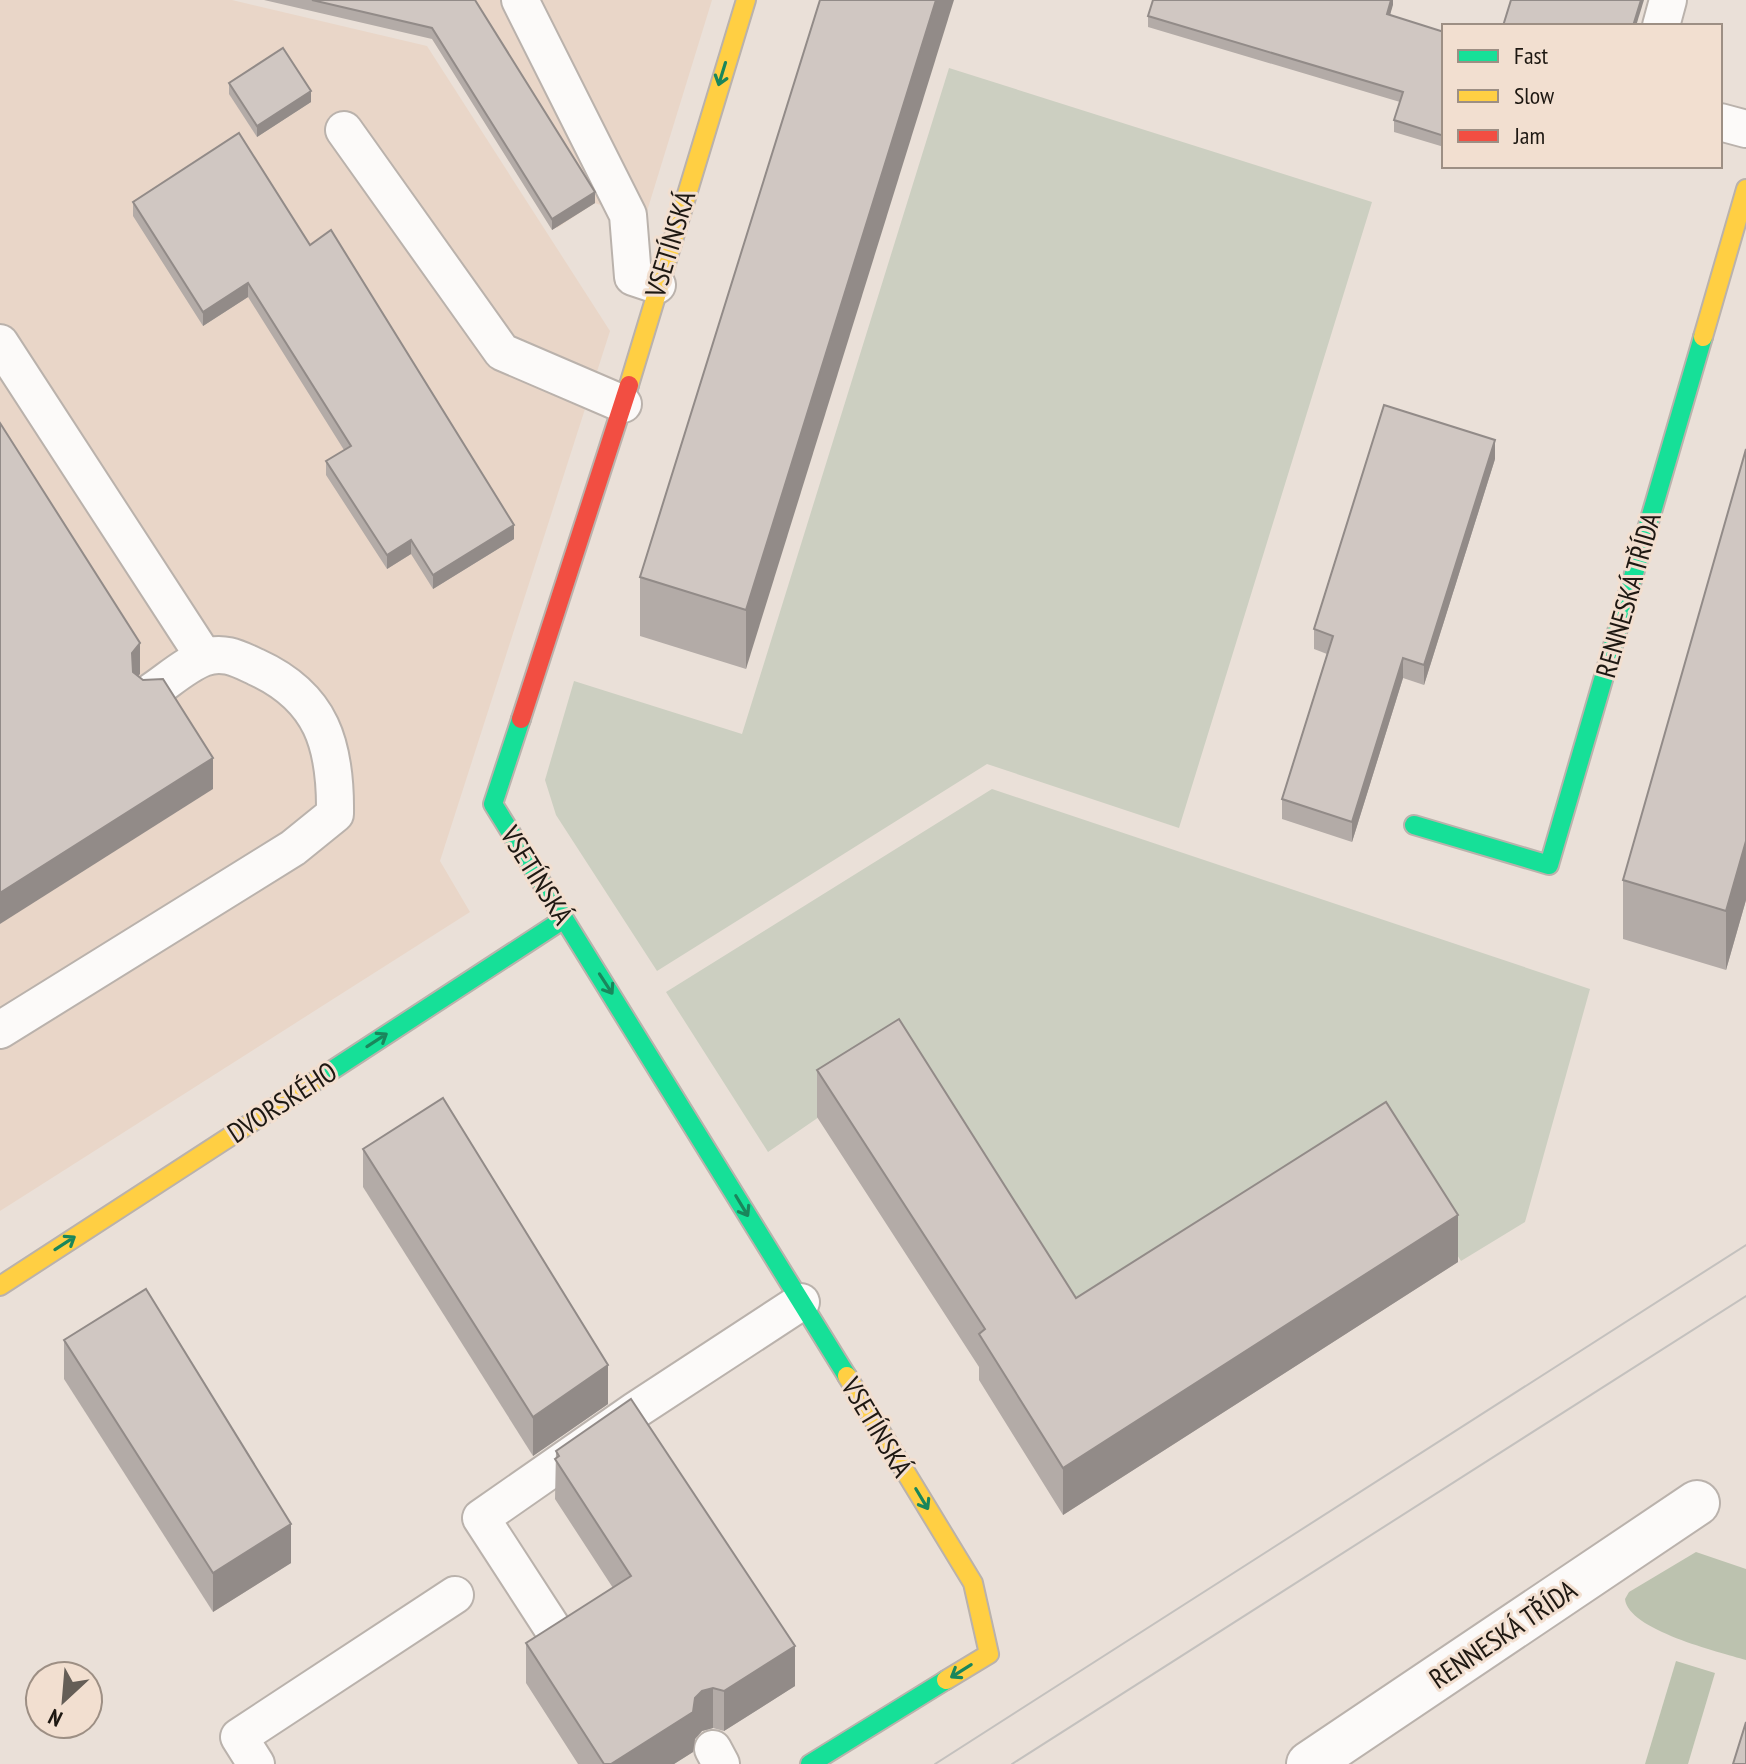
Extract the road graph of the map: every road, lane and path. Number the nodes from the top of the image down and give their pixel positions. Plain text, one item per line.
1 (520, 0) edge
2 (746, 0) edge
3 (1668, 0) edge
4 (1662, 24) edge
5 (1722, 123) edge
6 (1746, 129) edge
7 (344, 130) dead end
8 (1746, 189) edge
9 (657, 285) junction
10 (0, 343) edge
11 (623, 404) junction
12 (204, 657) junction
13 (151, 692) edge
14 (1414, 825) dead end
15 (564, 919) junction
16 (0, 1030) edge
17 (0, 1286) edge
18 (801, 1302) junction
19 (1697, 1503) dead end
20 (455, 1595) dead end
21 (551, 1626) edge
22 (256, 1764) edge
23 (810, 1764) edge
24 (1309, 1764) edge

1 - 9 lane
2 -> 9 street, VSETÍNSKÁ
3 - 4 lane
5 - 6 lane
7 - 11 lane
8 - 14 street, RENNESKÁ TŘÍDA
9 - 11 street, VSETÍNSKÁ
10 - 12 lane
11 - 15 street, VSETÍNSKÁ
12 - 13 lane
12 - 16 lane
17 -> 15 street, DVORSKÉHO
15 -> 18 street, VSETÍNSKÁ
18 - 21 lane
18 -> 23 street, VSETÍNSKÁ
19 - 24 street, RENNESKÁ TŘÍDA
20 - 22 lane

